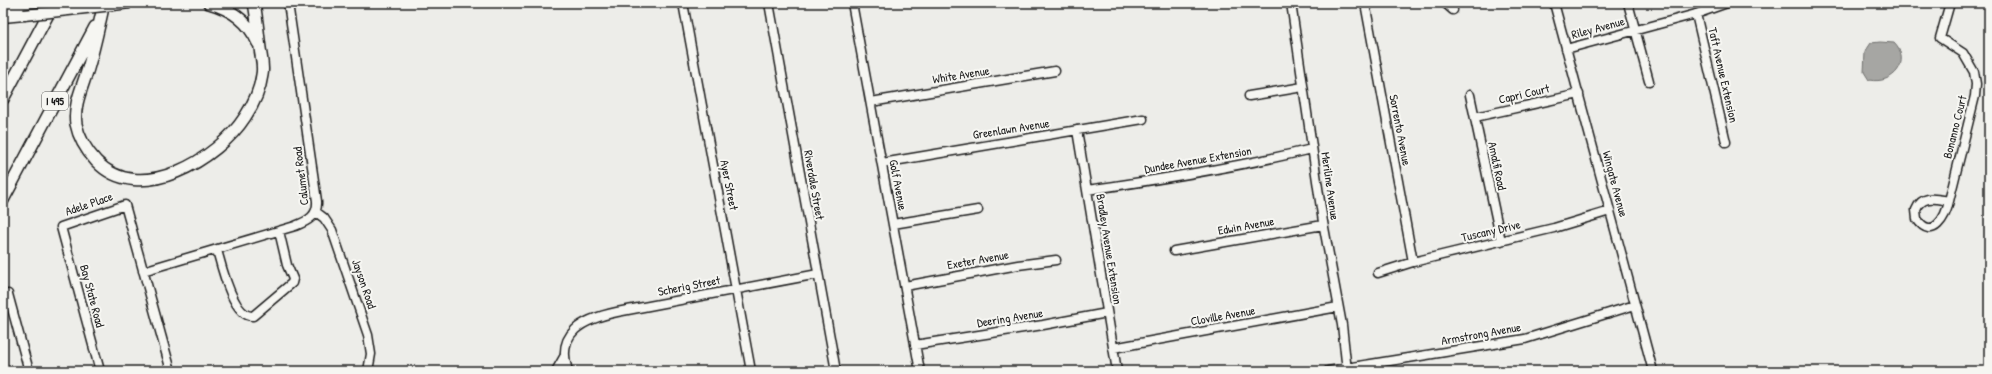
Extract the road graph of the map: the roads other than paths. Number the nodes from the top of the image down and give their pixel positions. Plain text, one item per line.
1 (43, 3) edge
2 (54, 3) edge
3 (130, 3) edge
4 (209, 3) edge
5 (254, 3) edge
6 (288, 3) edge
7 (683, 3) edge
8 (769, 3) edge
9 (852, 3) edge
10 (1291, 3) edge
11 (1365, 3) edge
12 (1445, 3) edge
13 (1554, 3) edge
14 (1628, 3) edge
15 (1727, 3) edge
16 (1950, 3) edge
17 (3, 7) edge
18 (105, 8) edge
19 (23, 10) junction
20 (1453, 10) dead end
21 (1696, 14) junction
22 (3, 18) edge
23 (1635, 30) junction
24 (260, 49) junction
25 (1566, 49) junction
26 (1055, 71) dead end
27 (1649, 81) dead end
28 (1303, 86) junction
29 (1578, 94) junction
30 (1470, 95) dead end
31 (1249, 96) dead end
32 (3, 99) edge
33 (871, 102) junction
34 (1475, 117) junction
35 (1143, 119) dead end
36 (1077, 130) junction
37 (1726, 142) dead end
38 (1312, 149) junction
39 (882, 163) junction
40 (1087, 190) junction
41 (3, 200) edge
42 (1950, 201) dead end
43 (978, 210) dead end
44 (1610, 211) junction
45 (316, 212) junction
46 (893, 224) junction
47 (1323, 225) junction
48 (61, 227) joint
49 (279, 231) junction
50 (1501, 241) junction
51 (217, 250) junction
52 (1174, 251) dead end
53 (1056, 260) dead end
54 (1413, 262) junction
55 (143, 271) junction
56 (818, 274) junction
57 (1378, 274) dead end
58 (905, 286) junction
59 (736, 289) junction
60 (8, 294) dead end
61 (1636, 305) junction
62 (1338, 308) junction
63 (1107, 313) junction
64 (916, 345) junction
65 (1113, 348) junction
66 (564, 357) junction
67 (1347, 369) edge
68 (29, 371) edge
69 (100, 371) edge
70 (171, 371) edge
71 (368, 371) edge
72 (556, 371) edge
73 (568, 371) edge
74 (751, 371) edge
75 (836, 371) edge
76 (920, 371) edge
77 (1117, 371) edge
78 (1328, 371) edge
79 (1653, 371) edge

1 - 19 main road
2 - 32 highway
3 - 19 main road, bridge
4 - 24 highway
5 - 24 highway
6 - 45 street, Calumet Road
7 - 59 street, Ayer Street
8 - 56 street, Riverdale Street
9 - 33 street, Golf Avenue
10 - 28 street, Meriline Avenue
11 - 54 street, Sorrento Avenue
12 - 20 street
13 - 25 street, Wingate Avenue
14 - 23 street
15 - 21 street, Riley Avenue
16 - 42 street, Bonanno Court
17 - 19 main road
18 - 24 highway
18 - 41 highway, I 495
19 - 22 main road
21 - 23 street, Riley Avenue
21 - 37 street, Taft Avenue Extension
23 - 25 street, Riley Avenue
23 - 27 street
25 - 29 street, Wingate Avenue
26 - 33 street, White Avenue
28 - 31 street
28 - 38 street, Meriline Avenue
29 - 34 street, Capri Court
29 - 44 street, Wingate Avenue
30 - 34 street, Amalfi Road
33 - 39 street, Golf Avenue
34 - 50 street, Amalfi Road
35 - 36 street, Greenlawn Avenue
36 - 39 street, Greenlawn Avenue
36 - 40 street, Bradley Avenue Extension
38 - 40 street, Dundee Avenue Extension
38 - 47 street, Meriline Avenue
39 - 46 street, Golf Avenue
40 - 63 street, Bradley Avenue Extension
43 - 46 street
44 - 50 street, Tuscany Drive
44 - 61 street, Wingate Avenue
45 - 49 street, Calumet Road
45 - 71 street, Jayson Road
46 - 58 street, Golf Avenue
47 - 52 street, Edwin Avenue
47 - 62 street, Meriline Avenue
48 - 55 street, Adele Place
48 - 69 street, Bay State Road
49 - 51 street, Calumet Road
49 - 51 street
50 - 54 street, Tuscany Drive
51 - 55 street, Calumet Road
53 - 58 street, Exeter Avenue
54 - 57 street, Tuscany Drive
55 - 70 street
56 - 59 street, Scherig Street
56 - 75 street, Riverdale Street
58 - 64 street, Golf Avenue
59 - 66 street, Scherig Street
59 - 74 street, Ayer Street
60 - 68 street
61 - 67 street, Armstrong Avenue
61 - 79 street, Wingate Avenue
62 - 65 street, Cloville Avenue
62 - 67 street, Meriline Avenue
63 - 64 street, Deering Avenue
63 - 65 street, Bradley Avenue Extension
64 - 76 street, Golf Avenue
65 - 77 street, Bradley Avenue Extension
66 - 72 street
66 - 73 street
67 - 78 street, Armstrong Avenue

